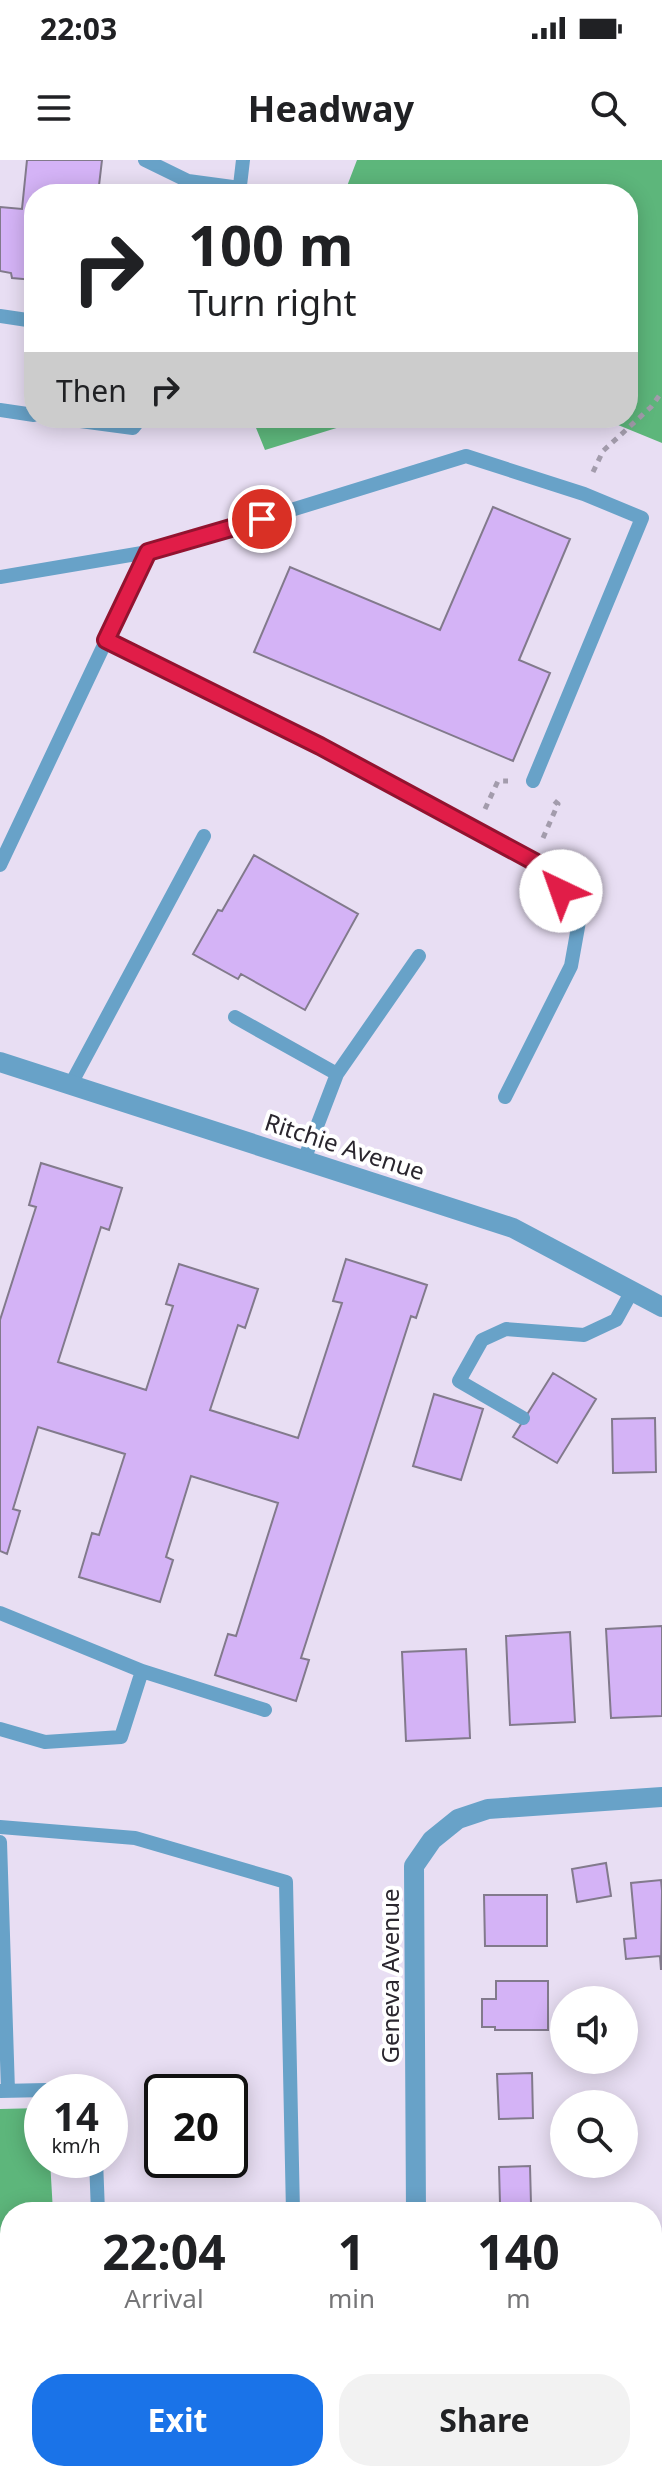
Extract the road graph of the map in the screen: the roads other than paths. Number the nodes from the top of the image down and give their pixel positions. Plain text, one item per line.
1 (145, 160) edge
2 (243, 160) edge
3 (203, 184) edge
4 (240, 184) edge
5 (0, 316) edge
6 (24, 320) edge
7 (0, 410) edge
8 (24, 414) edge
9 (148, 552) junction
10 (0, 577) edge
11 (106, 640) junction
12 (533, 781) dead end
13 (204, 836) dead end
14 (0, 865) edge
15 (419, 956) dead end
16 (235, 1017) dead end
17 (0, 1062) edge
18 (337, 1074) junction
19 (71, 1084) junction
20 (505, 1097) dead end
21 (304, 1160) junction
22 (632, 1291) junction
23 (662, 1307) edge
24 (523, 1418) dead end
25 (0, 1613) edge
26 (142, 1671) junction
27 (265, 1710) dead end
28 (0, 1729) edge
29 (662, 1797) edge
30 (0, 1827) edge
31 (0, 1842) edge
32 (4, 2091) edge
33 (24, 2091) edge
34 (97, 2178) edge
35 (98, 2202) edge
36 (293, 2202) edge
37 (416, 2202) edge

1 - 3 lane
2 - 4 lane
5 - 6 lane
7 - 8 lane
9 - 10 lane
9 - 11 lane
9 - 12 lane
11 - 14 lane
11 - 20 lane
13 - 19 lane
15 - 18 lane
16 - 18 lane
17 - 19 street, Ritchie Avenue
18 - 21 lane
19 - 21 street, Ritchie Avenue
21 - 22 street, Ritchie Avenue
22 - 23 street, Ritchie Avenue
22 - 24 lane
25 - 26 lane
26 - 27 lane
26 - 28 lane
29 - 37 street, Geneva Avenue
30 - 36 lane
31 - 32 lane
32 - 33 lane
34 - 35 lane

